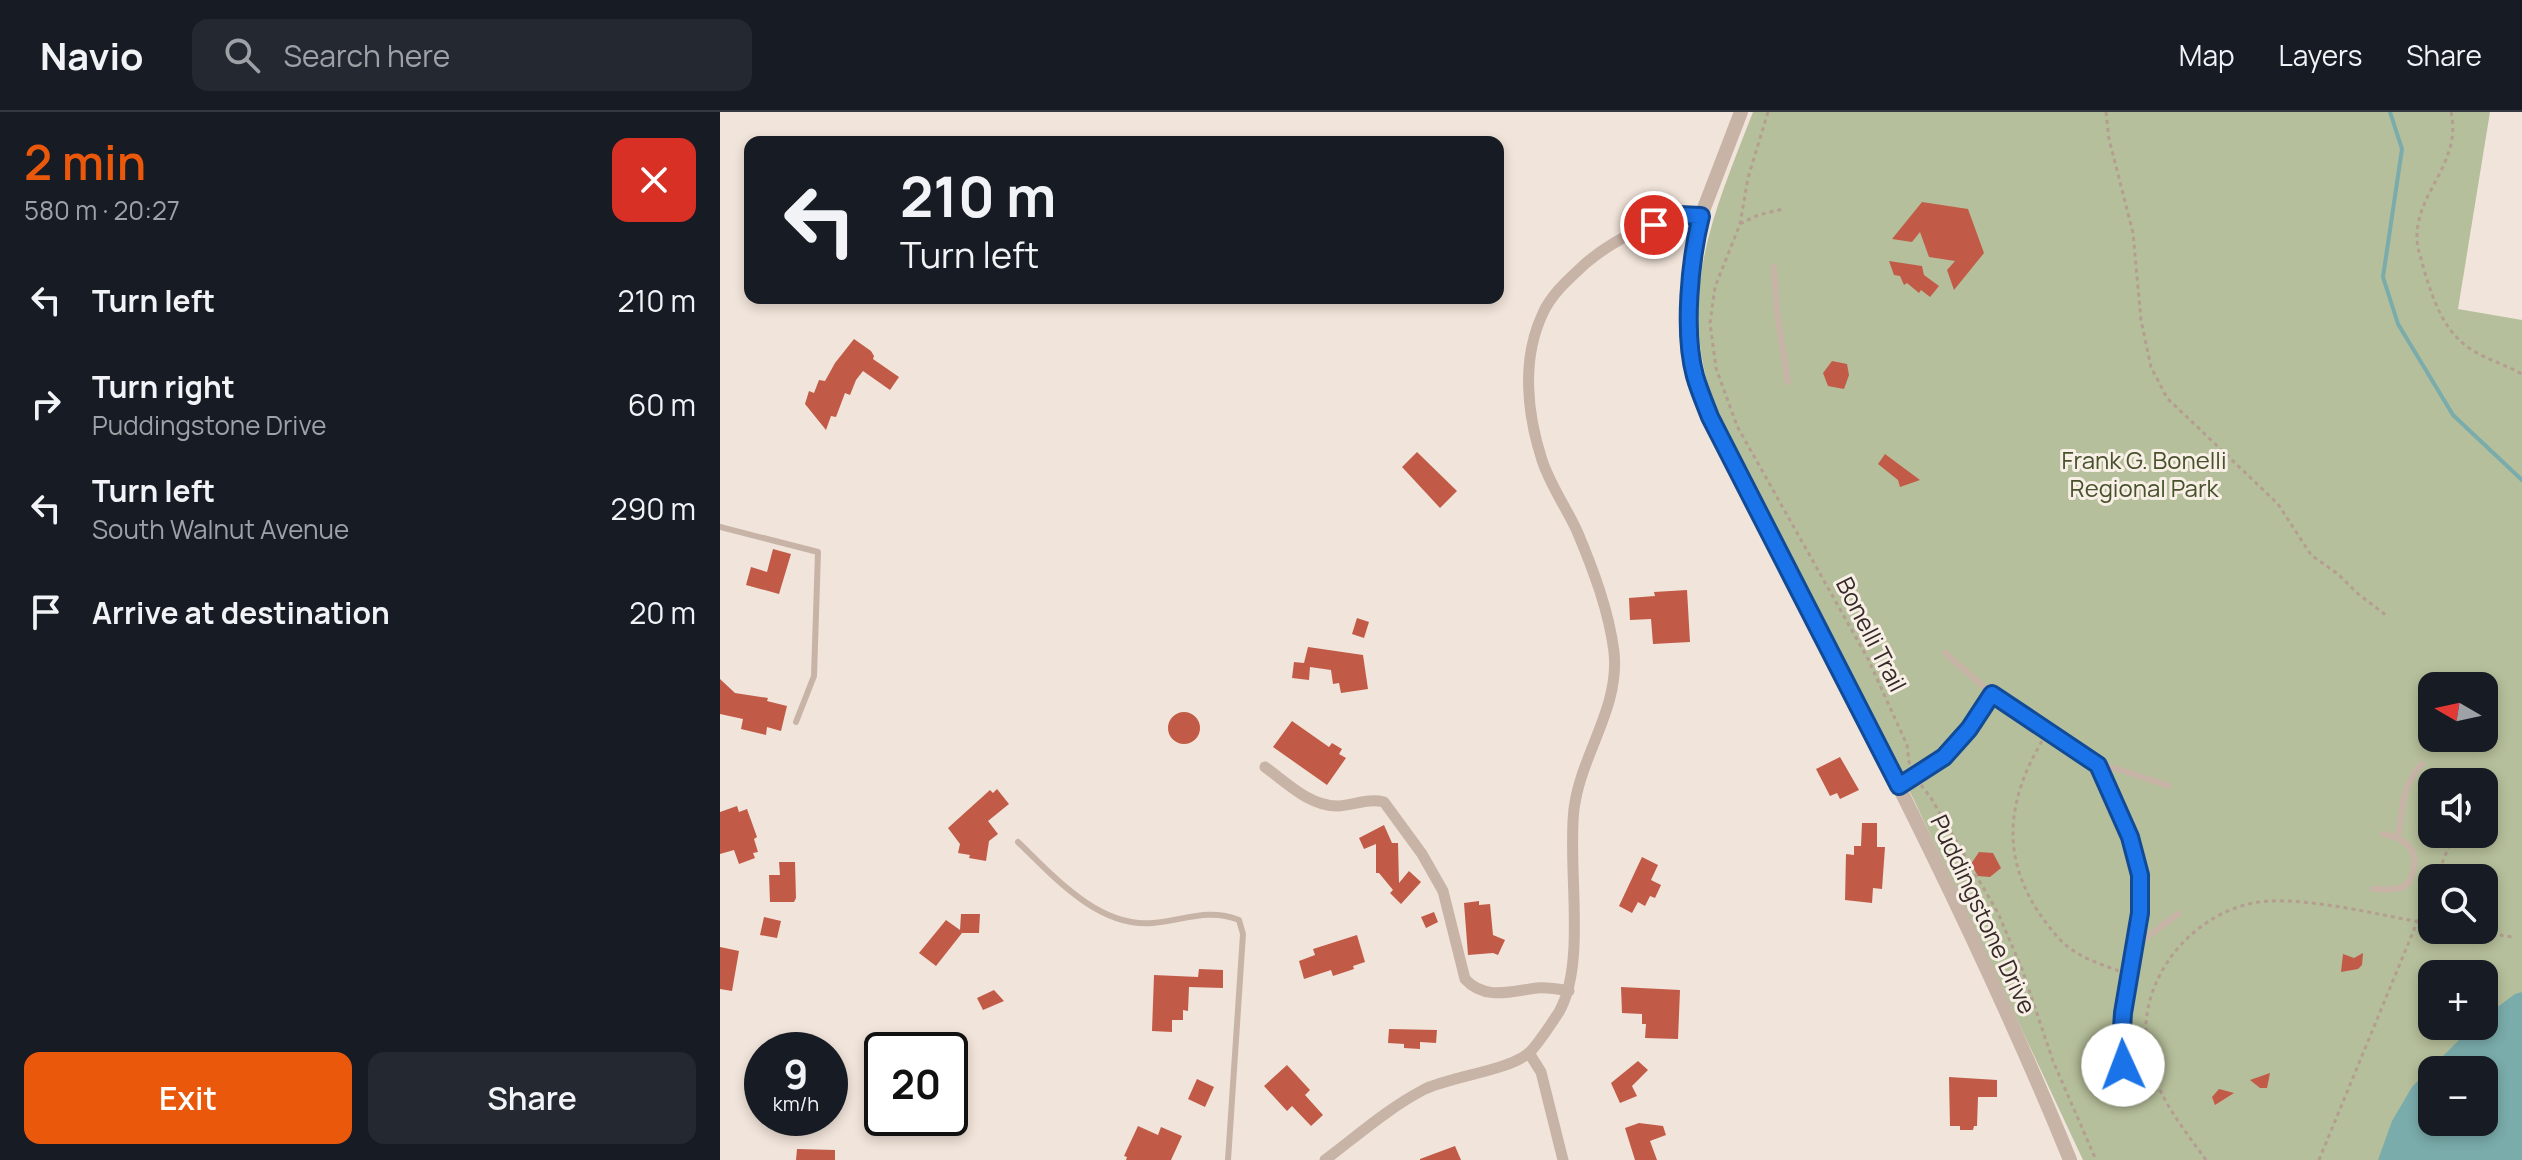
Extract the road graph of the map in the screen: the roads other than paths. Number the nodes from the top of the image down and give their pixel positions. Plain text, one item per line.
1 (1741, 112) edge
2 (1701, 216) junction
3 (1774, 267) dead end
4 (1788, 382) dead end
5 (720, 527) edge
6 (1945, 653) dead end
7 (1992, 694) junction
8 (796, 722) dead end
9 (2422, 764) dead end
10 (2098, 765) junction
11 (1265, 767) dead end
12 (1899, 786) junction
13 (2169, 786) dead end
14 (2383, 834) dead end
15 (2398, 837) junction
16 (1018, 842) dead end
17 (2373, 889) dead end
18 (2178, 914) dead end
19 (2136, 945) junction
20 (1569, 991) junction
21 (1529, 1053) junction
22 (2132, 1094) dead end
23 (1228, 1160) edge
24 (1325, 1160) edge
25 (1563, 1160) edge
26 (2070, 1160) edge

1 - 2 street, Puddingstone Drive
2 - 12 street, Puddingstone Drive
2 - 20 street
3 - 4 lane
5 - 8 lane
6 - 7 lane
7 - 10 lane
7 - 12 lane
9 - 15 lane
10 - 13 lane
10 - 19 lane
11 - 20 street
12 - 26 street, Puddingstone Drive
14 - 15 lane
15 - 17 lane
16 - 23 lane
18 - 19 lane
19 - 22 lane
20 - 21 street
21 - 24 street
21 - 25 street

